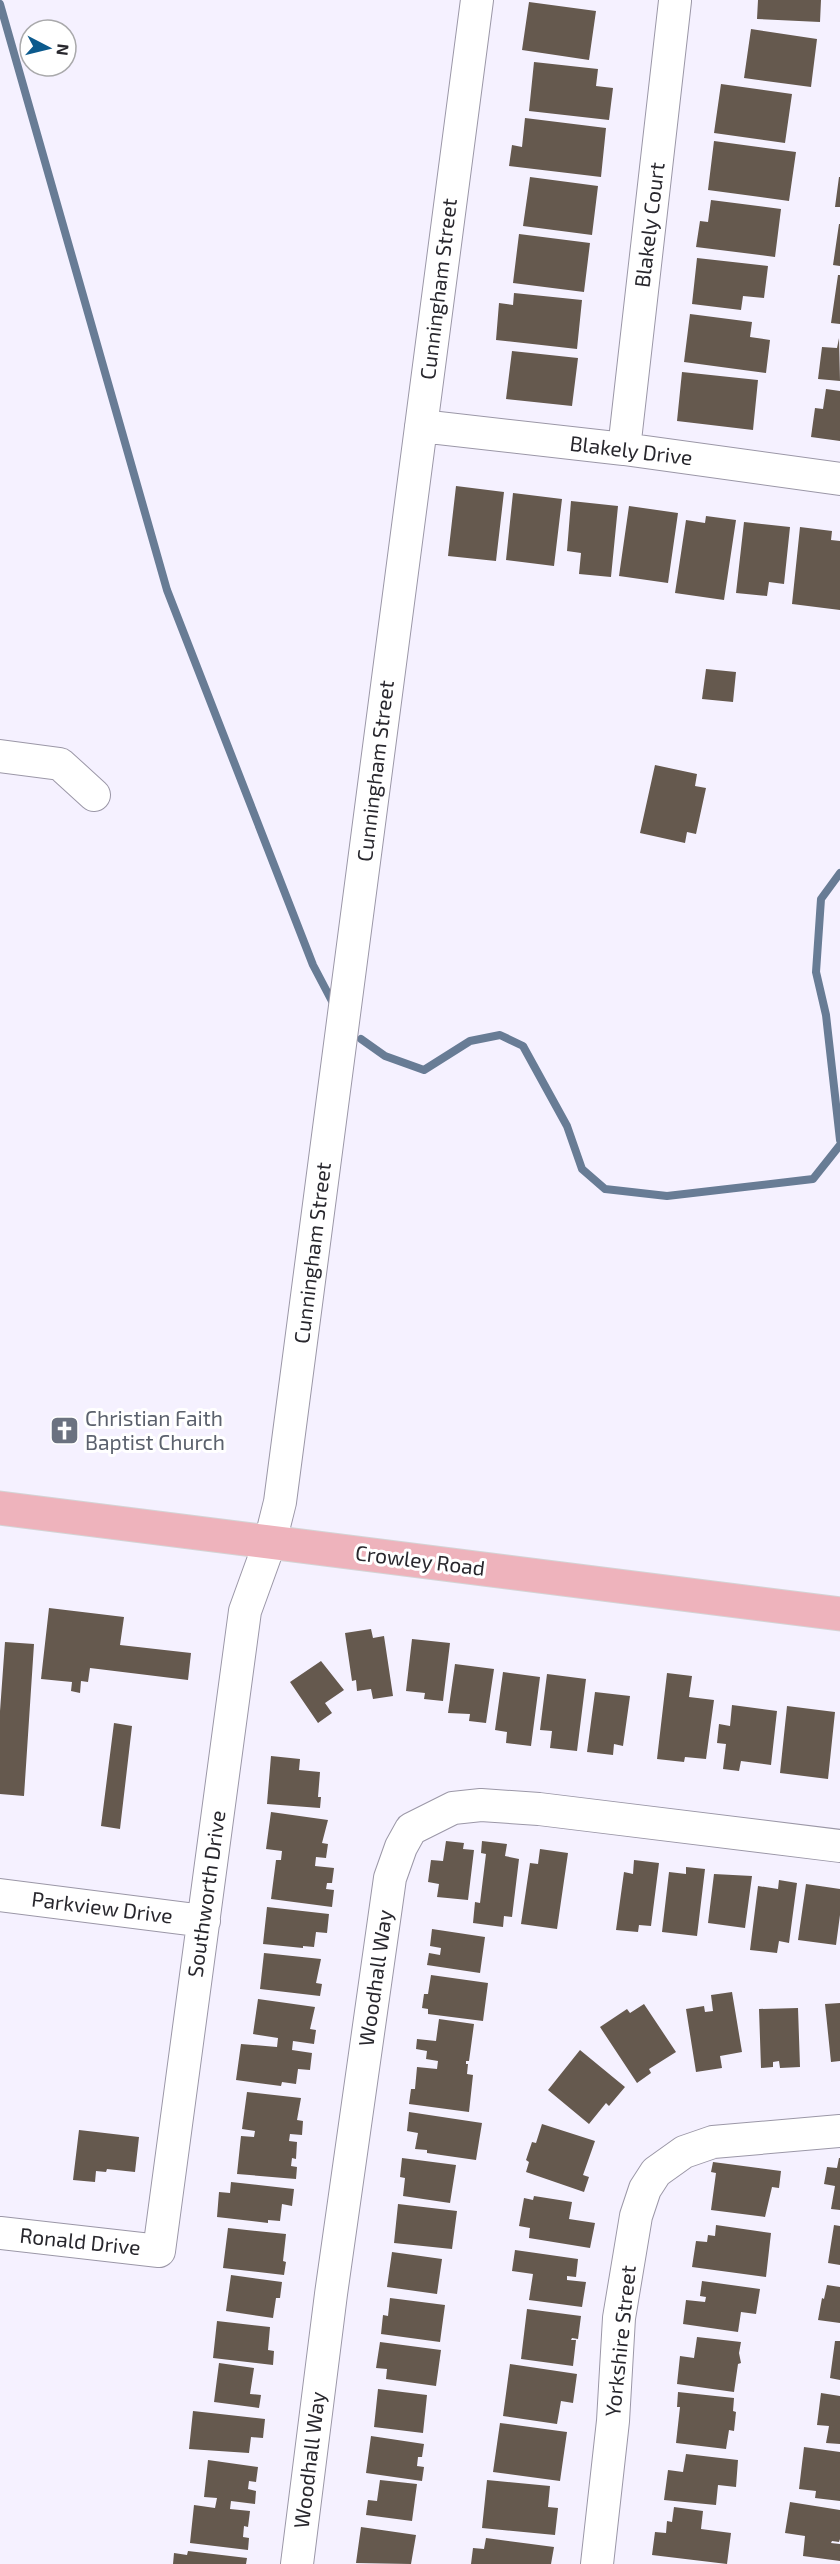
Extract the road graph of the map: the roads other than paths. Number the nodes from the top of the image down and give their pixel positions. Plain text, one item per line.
1 (477, 0) edge
2 (675, 1) edge
3 (421, 426) junction
4 (624, 450) junction
5 (840, 479) edge
6 (0, 756) edge
7 (94, 795) dead end
8 (0, 1508) edge
9 (270, 1542) junction
10 (840, 1614) edge
11 (840, 1846) edge
12 (0, 1895) edge
13 (204, 1921) junction
14 (840, 2131) edge
15 (0, 2233) edge
16 (159, 2251) joint
17 (297, 2564) edge
18 (597, 2564) edge

1 - 3 street, Cunningham Street
2 - 4 street, Blakely Court
3 - 4 street, Blakely Drive
3 - 9 street, Cunningham Street
4 - 5 street, Blakely Drive
6 - 7 street
8 - 9 main road, Crowley Road
9 - 10 main road, Crowley Road
9 - 13 street, Southworth Drive
11 - 17 street, Woodhall Way
12 - 13 street, Parkview Drive
13 - 16 street, Southworth Drive
14 - 18 street, Yorkshire Street
15 - 16 street, Ronald Drive

